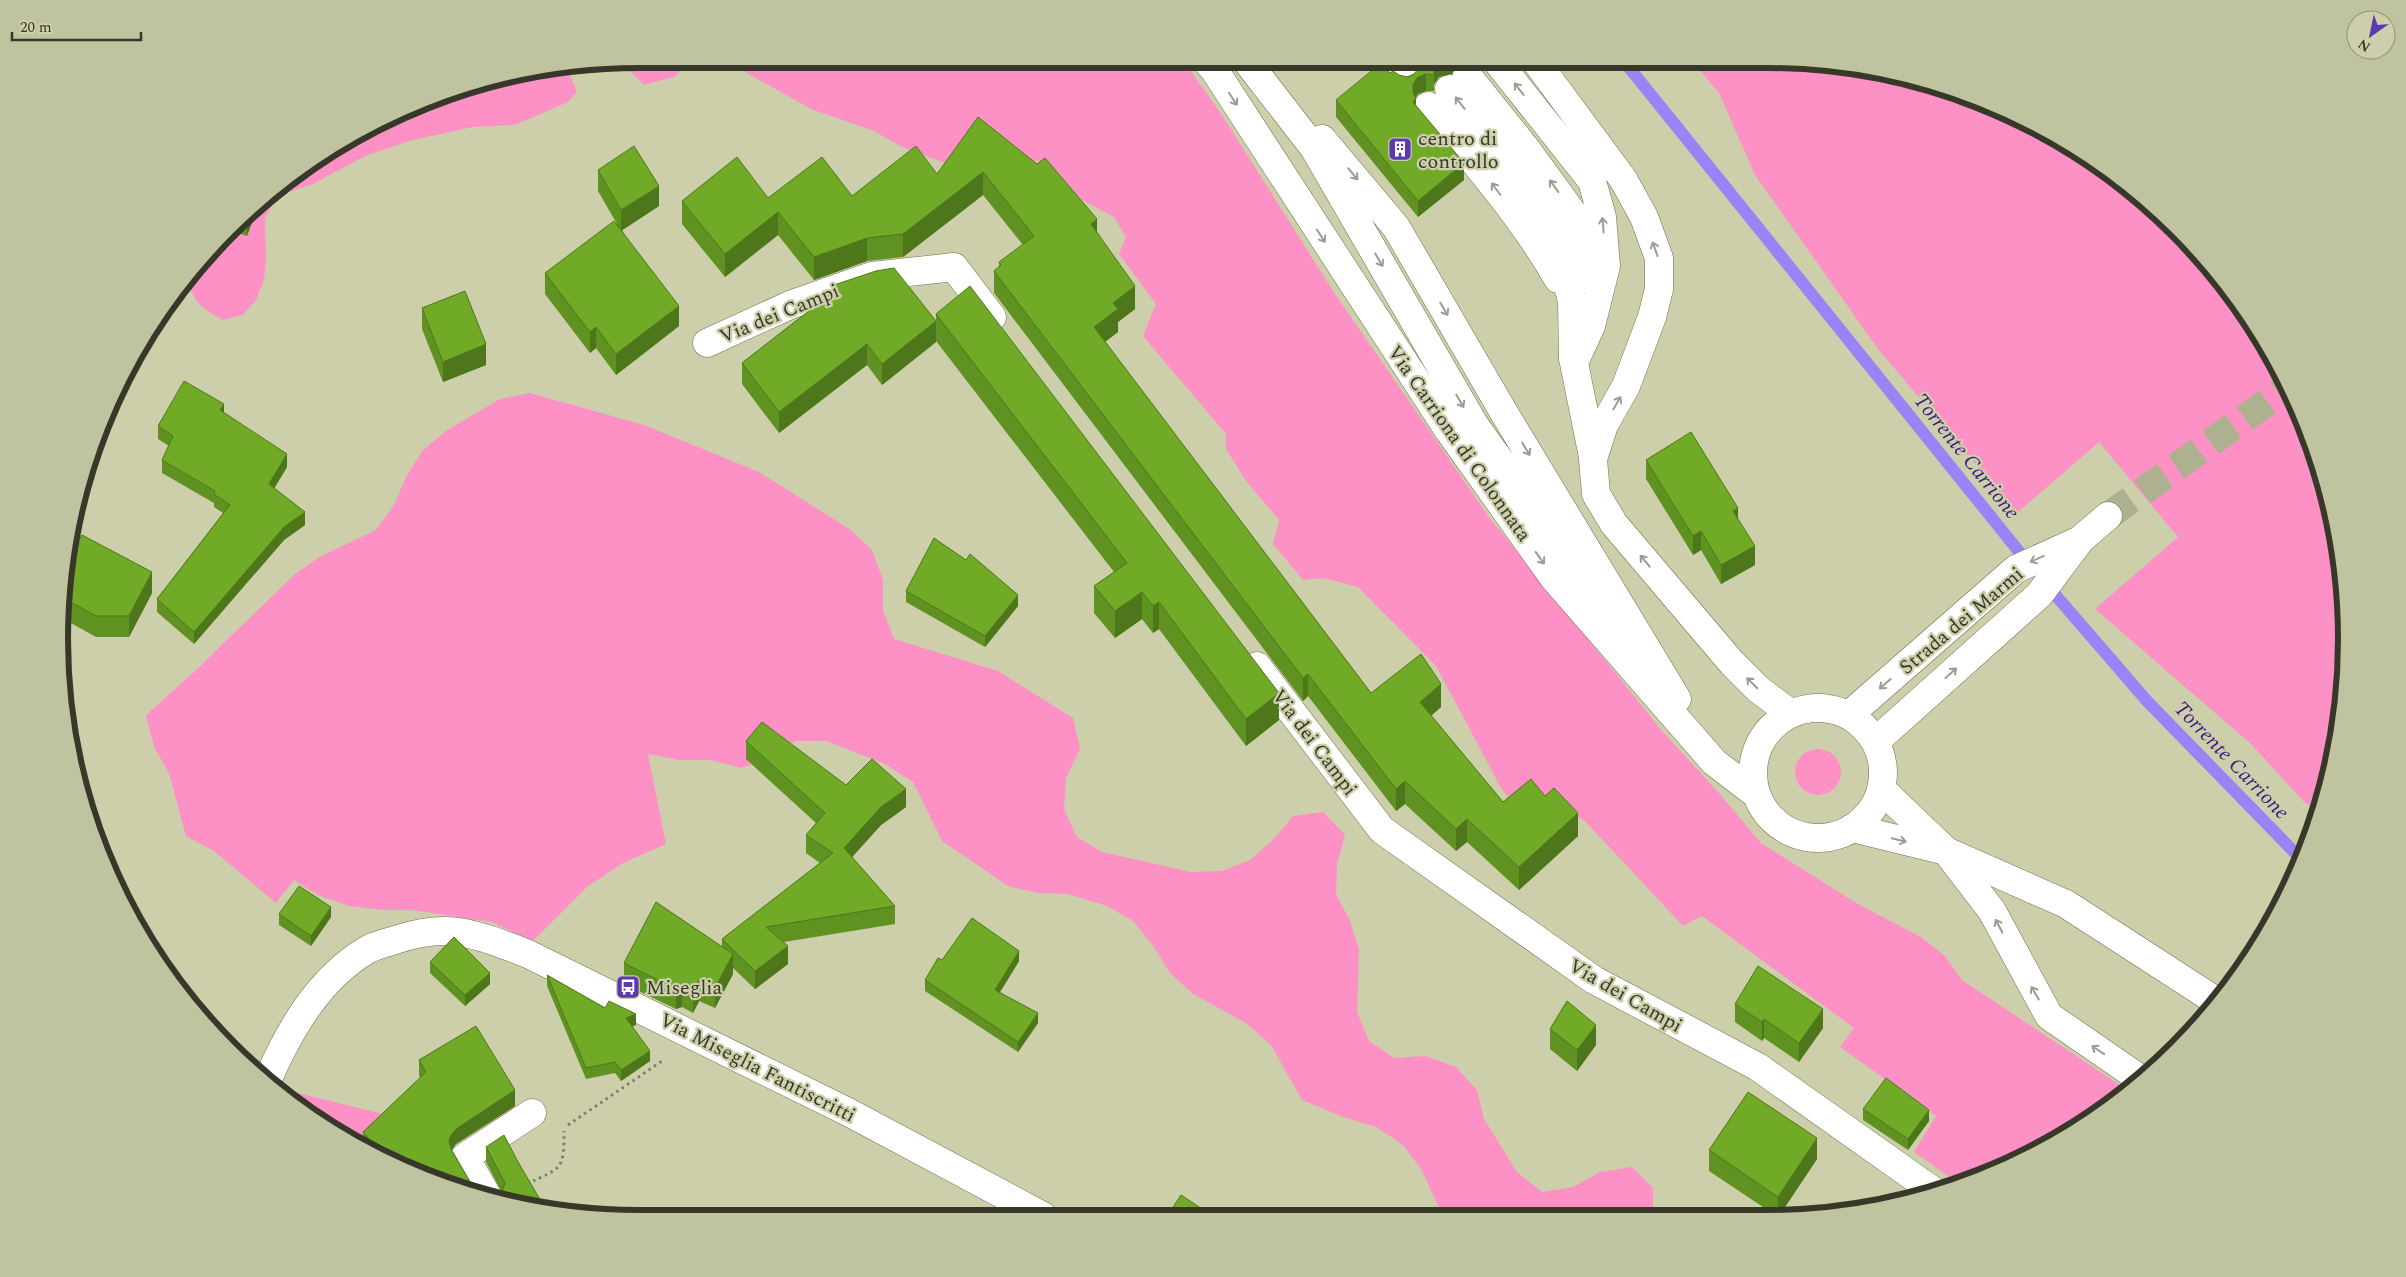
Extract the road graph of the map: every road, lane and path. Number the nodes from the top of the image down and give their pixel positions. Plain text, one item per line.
1 (1212, 68) edge
2 (1252, 68) edge
3 (1259, 68) edge
4 (1502, 68) edge
5 (1541, 68) edge
6 (1428, 106) dead end
7 (1572, 302) junction
8 (1008, 338) edge
9 (707, 343) dead end
10 (1574, 363) junction
11 (1593, 458) junction
12 (2108, 516) tunnel mouth
13 (2081, 539) junction
14 (1239, 643) edge
15 (1790, 713) junction
16 (1850, 715) junction
17 (1876, 741) junction
18 (1714, 762) junction
19 (1882, 790) junction
20 (1756, 795) junction
21 (1852, 828) junction
22 (1946, 851) junction
23 (2211, 998) edge
24 (698, 1037) junction
25 (270, 1075) edge
26 (2135, 1076) edge
27 (532, 1113) dead end
28 (1927, 1186) edge
29 (482, 1187) edge
30 (519, 1188) edge
31 (1032, 1210) edge

1 -> 18 street, Via Carriona di Colonnata
2 -> 18 street
3 -> 18 street
10 -> 4 street
11 -> 5 street
7 -> 6 street
7 - 10 street
7 - 10 street
8 - 9 street, Via dei Campi
10 - 11 street
15 -> 11 street
12 - 13 street, Strada dei Marmi
13 -> 16 street, Strada dei Marmi
17 -> 13 street, Strada dei Marmi
14 - 28 street, Via dei Campi
15 - 16 street, Via Carriona di Colonnata
15 - 20 street, Via Carriona di Colonnata
16 - 17 street, Via Carriona di Colonnata
17 - 19 street, Via Carriona di Colonnata
18 - 20 street, Via Carriona di Colonnata
19 - 21 street, Via Carriona di Colonnata
19 - 22 street
20 - 21 street, Via Carriona di Colonnata
21 -> 22 street
22 - 23 street
26 -> 22 street
24 - 25 street, Via Miseglia Fantiscritti
24 - 30 path
24 - 31 street, Via Miseglia Fantiscritti
27 - 29 street

